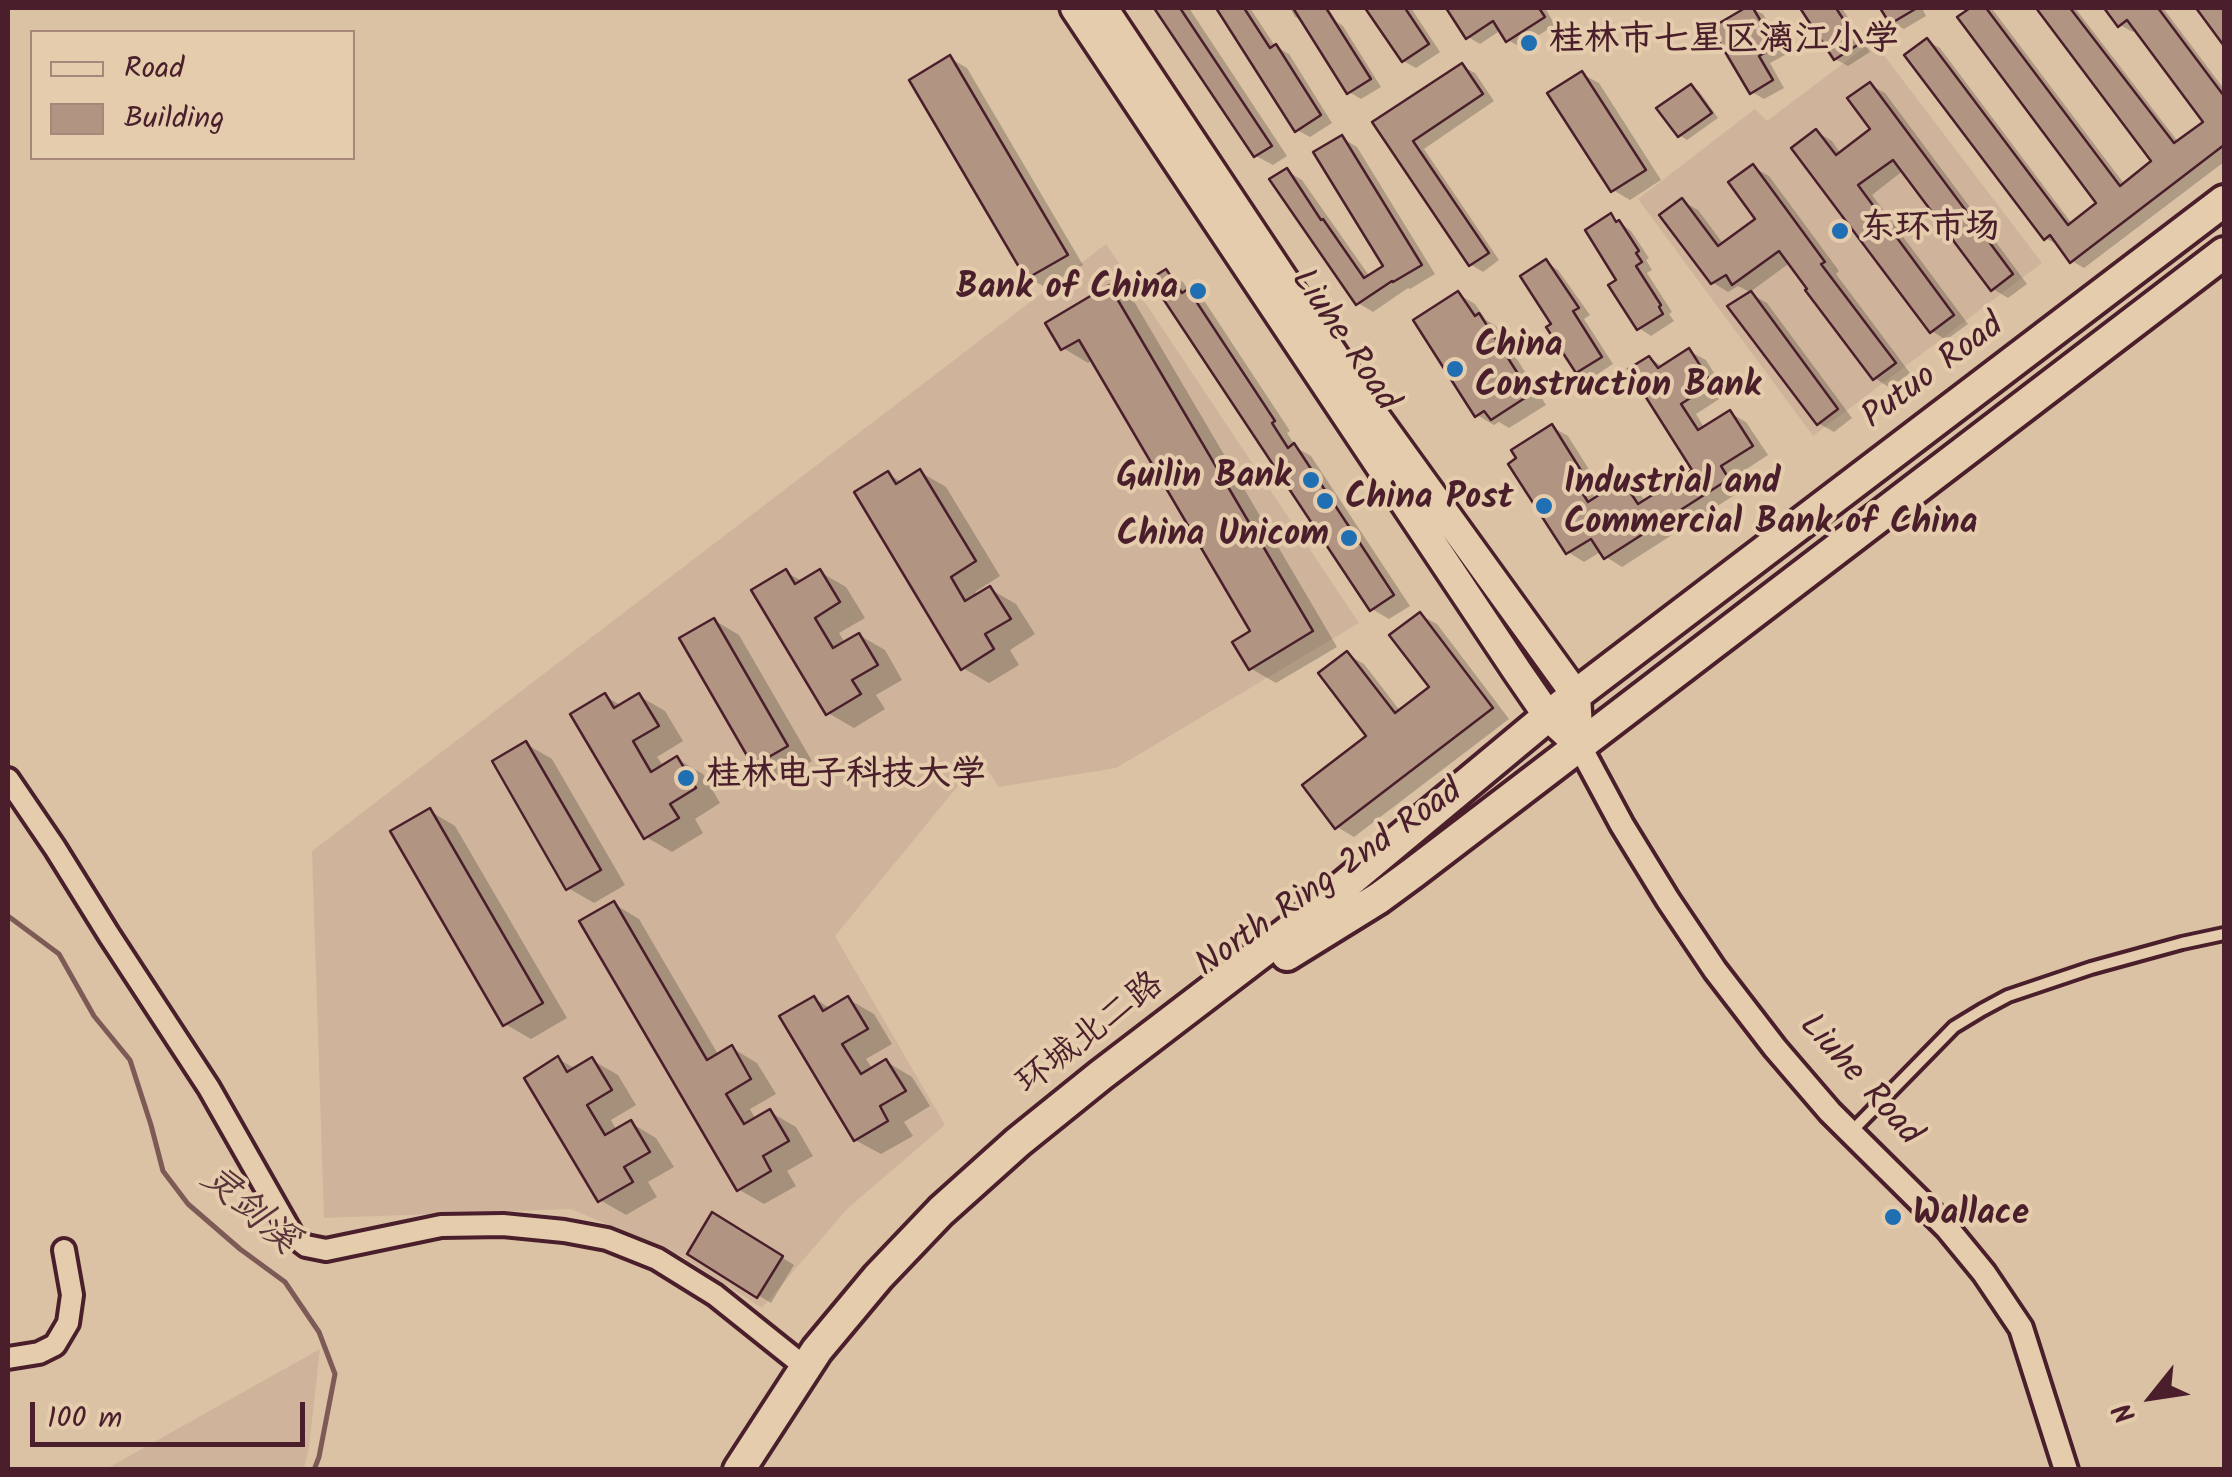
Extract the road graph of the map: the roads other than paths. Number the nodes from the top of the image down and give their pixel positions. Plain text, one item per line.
1 (1075, 8) edge
2 (1102, 8) edge
3 (2224, 201) edge
4 (2224, 253) edge
5 (1576, 695) junction
6 (1548, 716) junction
7 (1579, 745) junction
8 (8, 779) edge
9 (2224, 934) edge
10 (1850, 1133) junction
11 (64, 1250) dead end
12 (8, 1358) edge
13 (805, 1367) junction
14 (740, 1470) edge
15 (760, 1470) edge
16 (2066, 1470) edge

1 - 6 main road, Liuhe Road
2 - 5 main road, Liuhe Road
3 - 5 main road, Putuo Road
4 - 7 main road
5 - 6 main road, Putuo Road
5 - 7 main road
6 - 7 main road, Liuhe Road
6 - 13 main road, 环城北二路
7 - 10 street, Liuhe Road
7 - 15 main road, North Ring 2nd Road
8 - 13 street
9 - 10 lane
10 - 16 street, Liuhe Road
11 - 12 street
13 - 14 main road, 环城北二路

